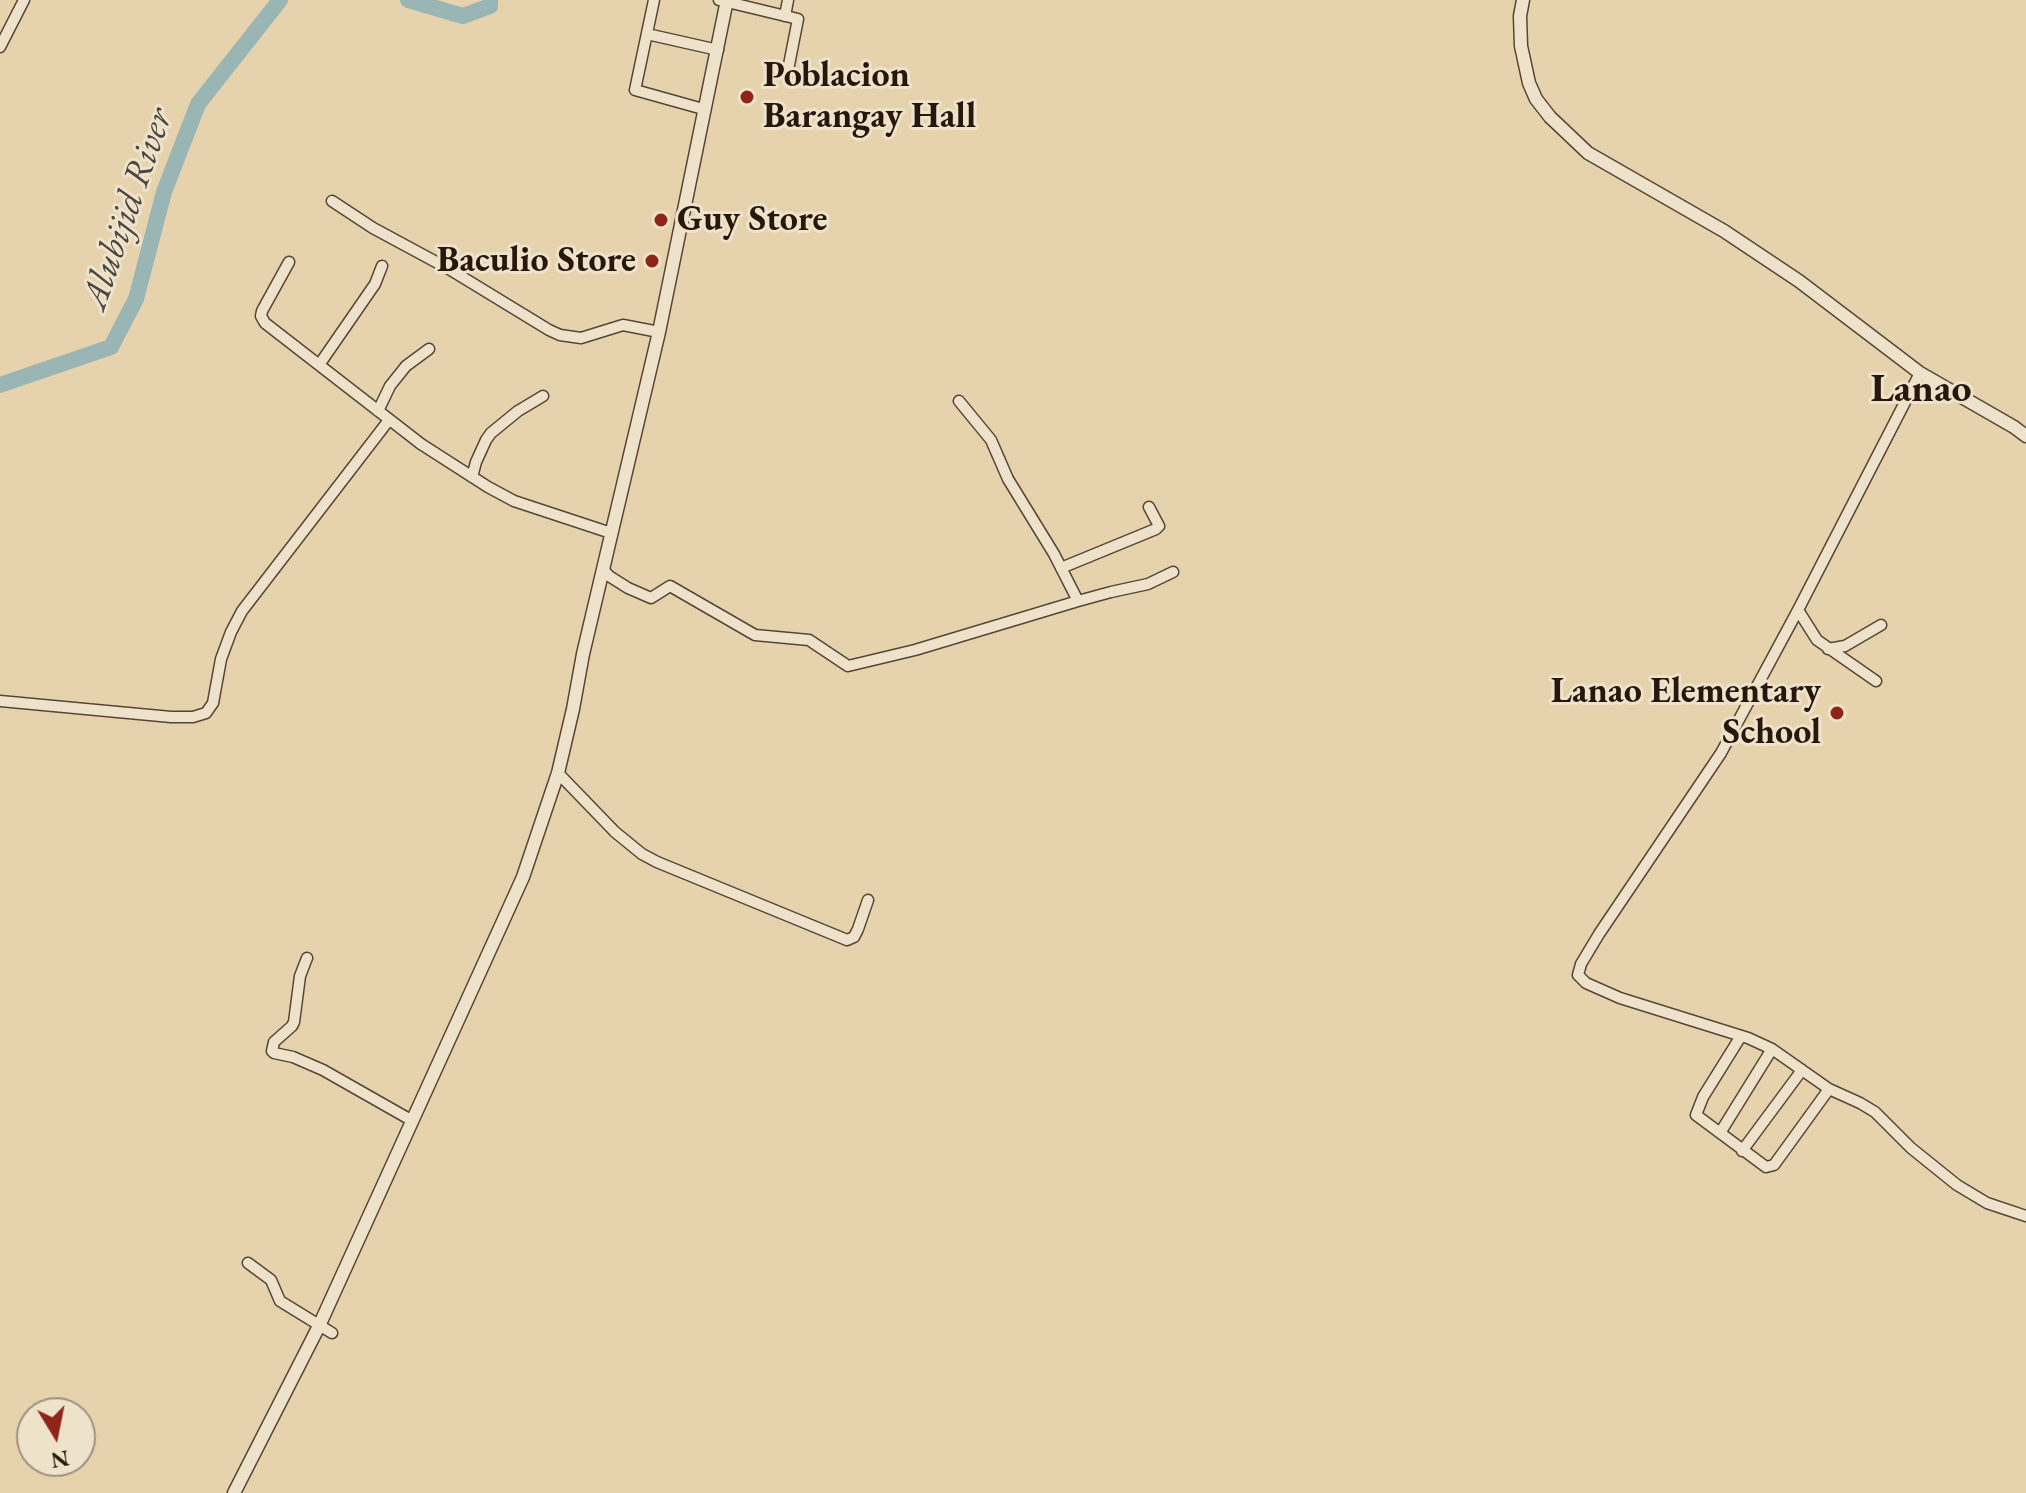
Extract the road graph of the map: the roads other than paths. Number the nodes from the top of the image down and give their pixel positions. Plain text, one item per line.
1 (24, 0) edge
2 (654, 0) edge
3 (788, 0) edge
4 (1523, 0) edge
5 (724, 1) edge
6 (785, 16) junction
7 (647, 34) junction
8 (0, 47) edge
9 (718, 50) junction
10 (787, 75) dead end
11 (703, 109) junction
12 (332, 201) dead end
13 (289, 262) dead end
14 (382, 266) dead end
15 (659, 332) junction
16 (429, 349) dead end
17 (319, 365) junction
18 (1920, 373) junction
19 (543, 396) dead end
20 (959, 401) dead end
21 (378, 411) junction
22 (389, 420) junction
23 (2026, 436) edge
24 (472, 477) junction
25 (1149, 507) dead end
26 (611, 533) junction
27 (1061, 568) junction
28 (603, 569) junction
29 (1173, 572) dead end
30 (1078, 601) junction
31 (1798, 610) junction
32 (1881, 625) dead end
33 (1828, 649) junction
34 (1876, 681) dead end
35 (0, 701) edge
36 (558, 773) junction
37 (868, 900) dead end
38 (307, 958) dead end
39 (1741, 1036) junction
40 (1772, 1049) junction
41 (1802, 1070) junction
42 (1829, 1089) junction
43 (411, 1120) junction
44 (1720, 1133) junction
45 (1742, 1151) junction
46 (2026, 1216) edge
47 (248, 1263) dead end
48 (319, 1326) junction
49 (332, 1333) dead end
50 (234, 1493) edge

1 - 8 street
2 - 7 street
3 - 6 street
4 - 18 street
5 - 6 street
5 - 9 street
6 - 10 street
7 - 9 street
7 - 11 street
9 - 11 street
11 - 15 street
12 - 15 street
13 - 17 street
14 - 17 street
15 - 26 street
16 - 21 street
17 - 21 street
18 - 23 street
18 - 31 street
19 - 24 street
20 - 27 street
21 - 22 street
22 - 24 street
22 - 35 street
24 - 26 street
25 - 27 street
26 - 28 street
27 - 30 street
28 - 30 street
28 - 36 street
29 - 30 street
31 - 33 street
31 - 39 street
32 - 33 street
33 - 34 street
36 - 37 street
36 - 43 street
38 - 43 street
39 - 40 street
39 - 44 street
40 - 41 street
40 - 44 street
41 - 42 street
41 - 45 street
42 - 45 street
42 - 46 street
43 - 48 street
44 - 45 street
47 - 48 street
48 - 49 street
48 - 50 street

